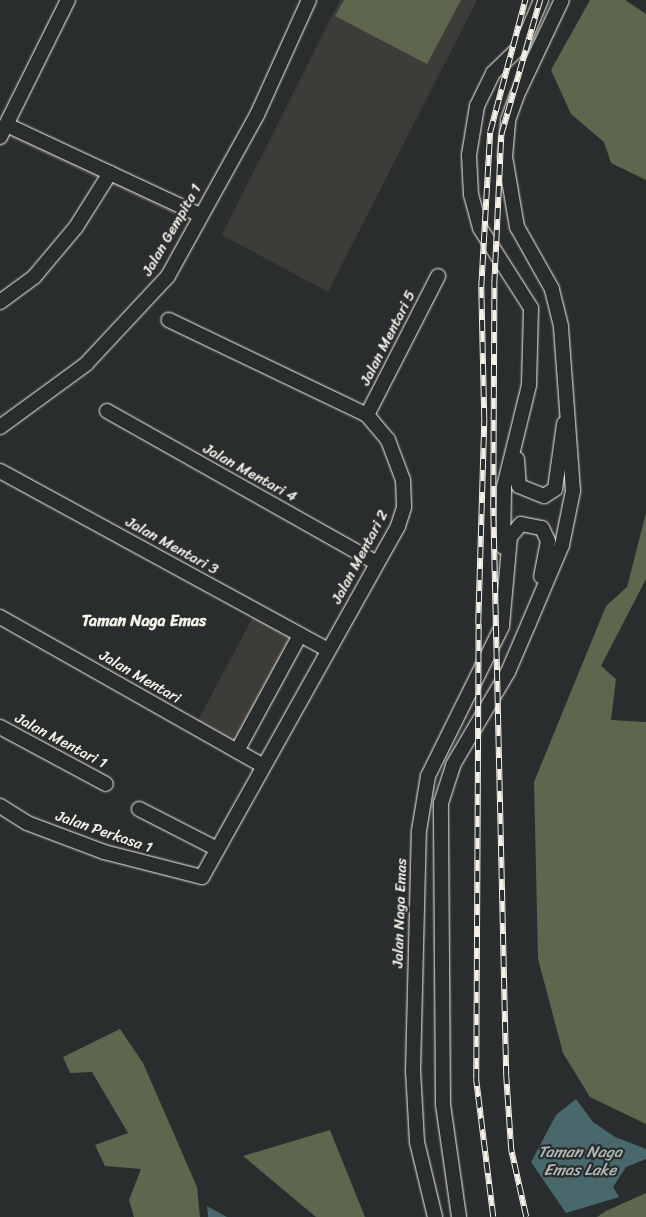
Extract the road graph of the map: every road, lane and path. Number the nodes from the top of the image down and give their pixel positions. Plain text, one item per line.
1 (68, 0) edge
2 (309, 0) edge
3 (562, 0) edge
4 (541, 3) edge
5 (4, 131) edge
6 (110, 173) junction
7 (200, 215) junction
8 (438, 276) dead end
9 (0, 302) edge
10 (168, 320) dead end
11 (565, 398) junction
12 (107, 412) dead end
13 (367, 415) junction
14 (522, 421) junction
15 (0, 427) edge
16 (0, 471) edge
17 (377, 564) junction
18 (0, 617) edge
19 (529, 623) junction
20 (502, 626) junction
21 (300, 635) junction
22 (328, 650) junction
23 (0, 727) edge
24 (237, 751) junction
25 (264, 766) junction
26 (106, 784) dead end
27 (0, 806) edge
28 (139, 809) dead end
29 (217, 849) junction
30 (202, 877) joint
31 (435, 1217) edge
32 (459, 1217) edge

1 - 5 street
2 - 7 street, Jalan Gempita 1
3 - 11 street, Jalan Naga Emas
4 - 14 street, Jalan Naga Emas
5 - 6 street
6 - 7 street
6 - 9 street
7 - 15 street, Jalan Gempita 1
8 - 13 street, Jalan Mentari 5
10 - 13 street, Jalan Mentari 2
11 - 14 street, Jalan Naga Emas
11 - 19 street, Jalan Naga Emas
12 - 17 street, Jalan Mentari 4
13 - 17 street, Jalan Mentari 2
14 - 20 street, Jalan Naga Emas
16 - 21 street, Jalan Mentari 3
17 - 22 street, Jalan Mentari 2
18 - 24 street, Jalan Mentari
19 - 20 street, Jalan Naga Emas
19 - 32 street, Jalan Naga Emas
20 - 31 street, Jalan Naga Emas
21 - 22 street, Jalan Mentari 3
21 - 24 street
22 - 25 street, Jalan Mentari 2
23 - 26 street, Jalan Mentari 1
24 - 25 street, Jalan Mentari
25 - 29 street, Jalan Mentari 2
27 - 30 street, Jalan Perkasa 1
28 - 29 street
29 - 30 street, Jalan Mentari 2

